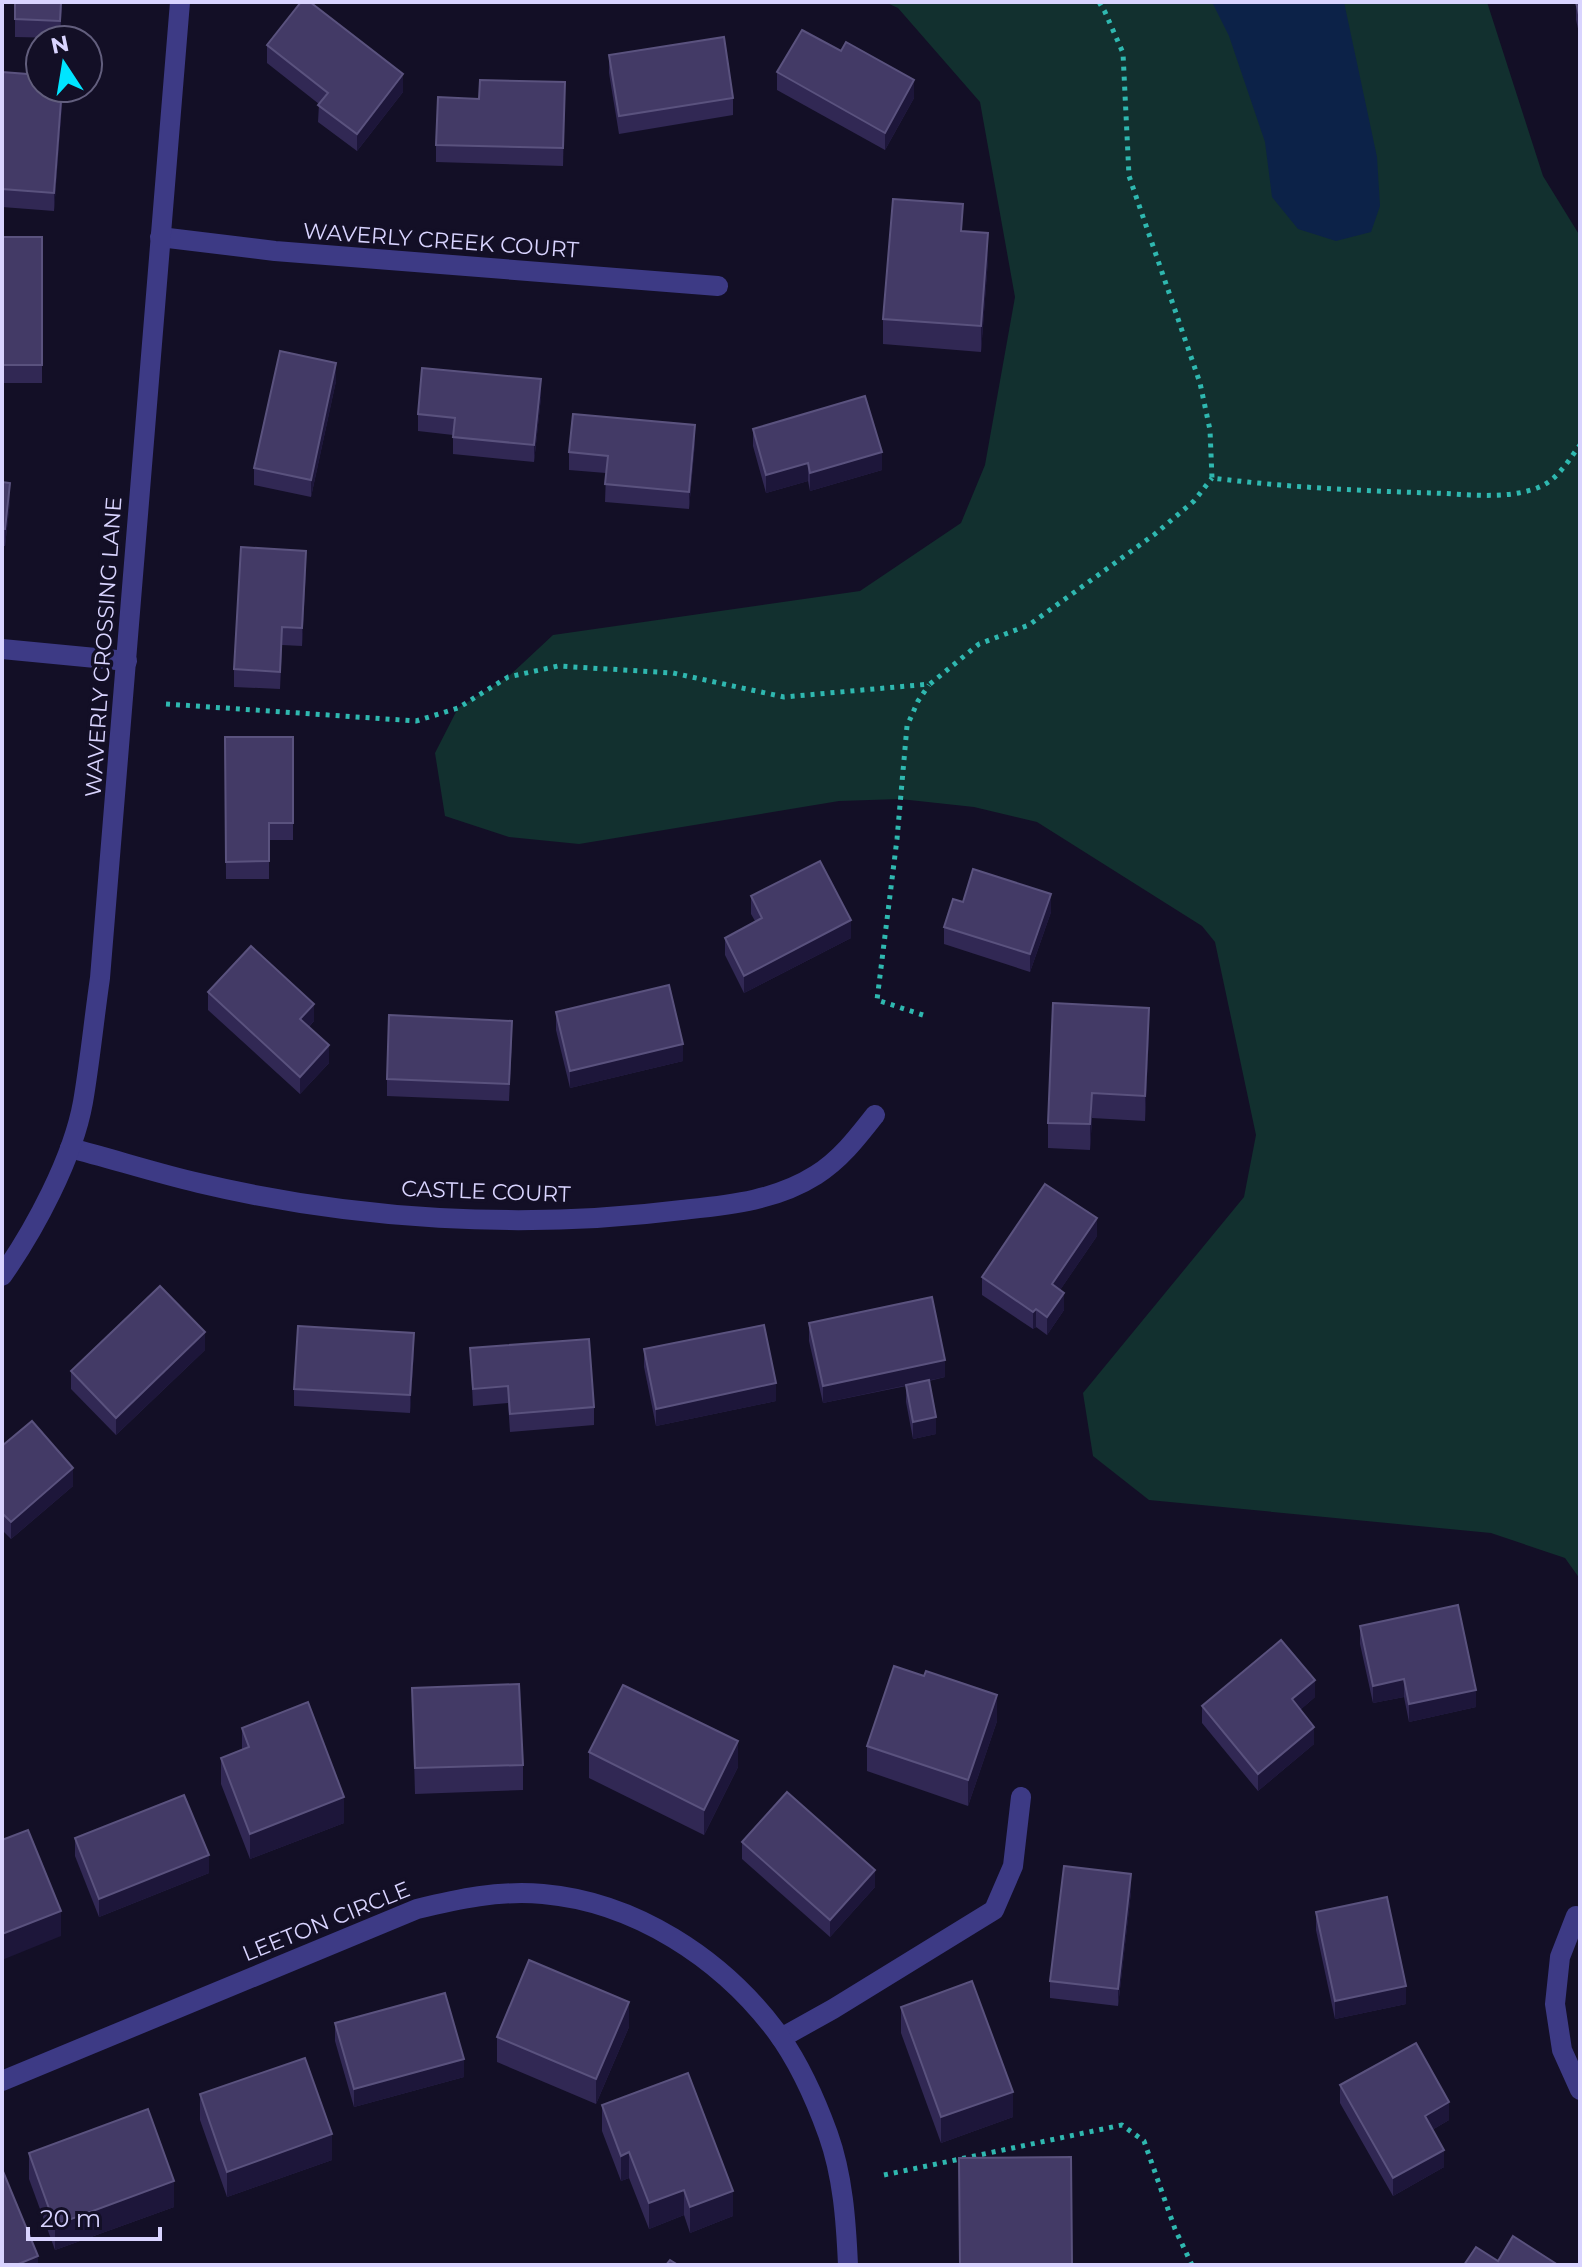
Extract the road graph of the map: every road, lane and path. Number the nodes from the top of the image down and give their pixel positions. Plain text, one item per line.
1 (180, 2) edge
2 (1099, 2) edge
3 (160, 237) junction
4 (718, 286) dead end
5 (1580, 445) edge
6 (1212, 478) junction
7 (2, 649) edge
8 (127, 661) junction
9 (930, 684) junction
10 (166, 704) dead end
11 (923, 1015) dead end
12 (875, 1115) dead end
13 (70, 1148) junction
14 (2, 1276) edge
15 (1021, 1797) dead end
16 (1576, 1916) dead end
17 (781, 2038) junction
18 (2, 2081) edge
19 (1580, 2090) edge
20 (884, 2175) dead end
21 (848, 2265) edge
22 (1192, 2265) edge

1 - 3 street, WAVERLY CROSSING LANE
2 - 6 path
3 - 4 street, WAVERLY CREEK COURT
3 - 8 street, WAVERLY CROSSING LANE
5 - 6 path
6 - 9 path
7 - 8 street
8 - 13 street, WAVERLY CROSSING LANE
9 - 10 path
9 - 11 path
12 - 13 street, CASTLE COURT
13 - 14 street, WAVERLY CROSSING LANE
15 - 17 street
16 - 19 street
17 - 18 street, LEETON CIRCLE
17 - 21 street, LEETON CIRCLE
20 - 22 path

